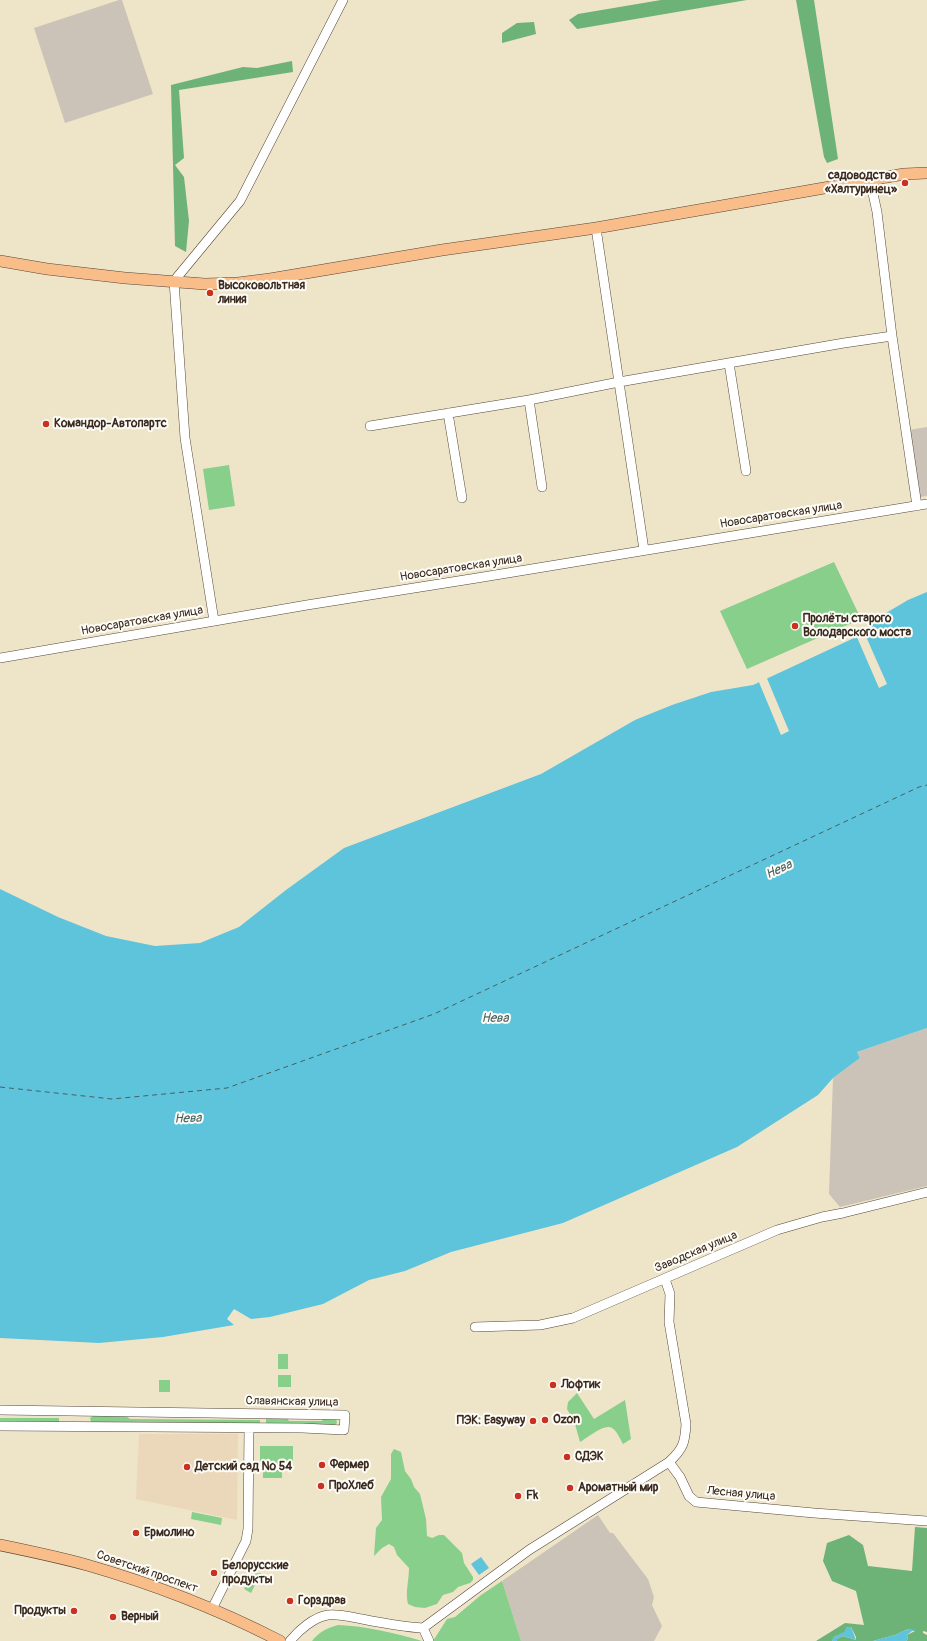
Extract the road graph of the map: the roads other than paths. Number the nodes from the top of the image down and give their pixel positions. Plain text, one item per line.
1 (343, 0) edge
2 (927, 173) edge
3 (870, 180) junction
4 (596, 228) junction
5 (0, 261) edge
6 (174, 281) junction
7 (892, 336) junction
8 (730, 363) junction
9 (619, 382) junction
10 (529, 400) junction
11 (448, 413) junction
12 (370, 426) dead end
13 (746, 471) dead end
14 (542, 488) dead end
15 (462, 498) dead end
16 (927, 504) edge
17 (917, 506) junction
18 (644, 550) junction
19 (214, 621) junction
20 (0, 658) edge
21 (927, 1192) edge
22 (665, 1279) junction
23 (475, 1327) dead end
24 (0, 1410) edge
25 (81, 1412) junction
26 (0, 1426) edge
27 (81, 1426) junction
28 (249, 1428) junction
29 (669, 1462) junction
30 (927, 1521) edge
31 (0, 1545) edge
32 (212, 1609) junction
33 (423, 1628) junction
34 (280, 1641) edge
35 (290, 1641) edge
36 (429, 1641) edge

1 - 6 street
2 - 3 main road
3 - 4 main road
3 - 7 street
4 - 6 main road
4 - 9 street
5 - 6 main road
6 - 19 street
7 - 8 street
7 - 17 street
8 - 9 street
8 - 13 street
9 - 10 street
9 - 18 street
10 - 11 street
10 - 14 street
11 - 12 street
11 - 15 street
16 - 17 street, Новосаратовская улица
17 - 18 street, Новосаратовская улица
18 - 19 street, Новосаратовская улица
19 - 20 street, Новосаратовская улица
21 - 22 street, Заводская улица
22 - 23 street, Заводская улица
22 - 29 street
24 - 25 street, Славянская улица
25 - 27 street
25 - 28 street, Славянская улица
26 - 27 street, Славянская улица
27 - 28 street, Славянская улица
28 - 32 street
29 - 30 street, Лесная улица
29 - 33 street
31 - 32 main road, Советский проспект
32 - 34 main road, Советский проспект
33 - 35 street
33 - 36 street

